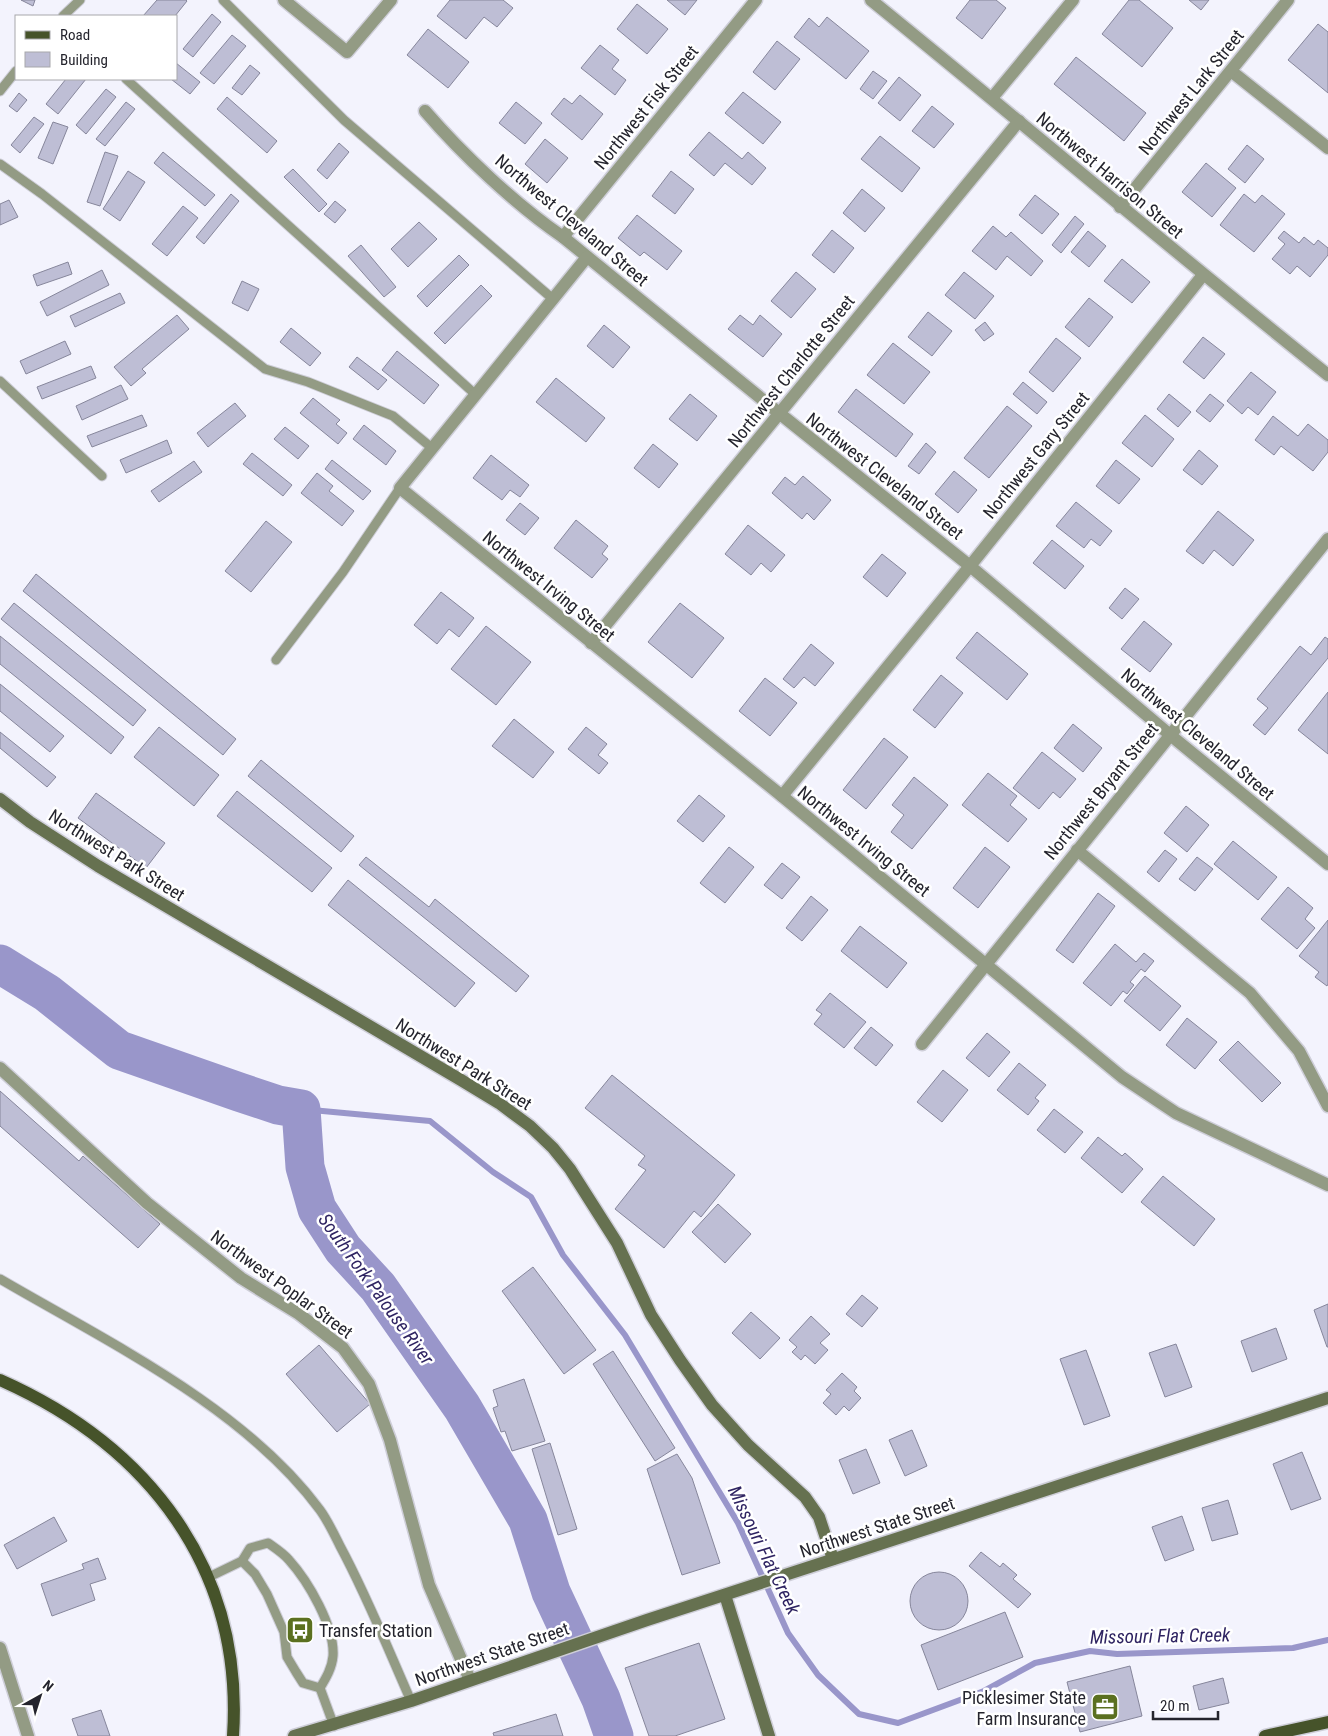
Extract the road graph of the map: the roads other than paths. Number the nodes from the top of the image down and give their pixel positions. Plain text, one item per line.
1 (80, 0) edge
2 (223, 0) edge
3 (284, 0) edge
4 (391, 0) edge
5 (756, 0) edge
6 (871, 0) edge
7 (1073, 0) edge
8 (1288, 0) edge
9 (64, 15) edge
10 (1231, 71) junction
11 (15, 72) edge
12 (127, 80) edge
13 (0, 91) edge
14 (992, 98) junction
15 (425, 111) dead end
16 (1019, 121) junction
17 (1328, 148) edge
18 (0, 164) edge
19 (1120, 207) junction
20 (563, 237) junction
21 (587, 257) junction
22 (1203, 274) junction
23 (553, 299) junction
24 (1328, 375) edge
25 (0, 381) edge
26 (476, 395) junction
27 (779, 414) junction
28 (432, 448) junction
29 (102, 476) dead end
30 (400, 488) junction
31 (1328, 538) edge
32 (970, 566) junction
33 (591, 643) junction
34 (276, 660) dead end
35 (1169, 734) junction
36 (782, 796) junction
37 (0, 799) edge
38 (1078, 850) junction
39 (1328, 864) edge
40 (985, 963) junction
41 (922, 1044) dead end
42 (0, 1068) edge
43 (1328, 1106) edge
44 (1328, 1185) edge
45 (0, 1279) edge
46 (0, 1380) edge
47 (1328, 1398) edge
48 (833, 1559) junction
49 (242, 1561) junction
50 (209, 1577) junction
51 (725, 1595) junction
52 (0, 1648) edge
53 (470, 1680) junction
54 (320, 1688) junction
55 (411, 1701) junction
56 (1328, 1722) edge
57 (334, 1726) junction
58 (28, 1736) edge
59 (233, 1736) edge
60 (294, 1736) edge
61 (769, 1736) edge
62 (1265, 1736) edge

1 - 9 lane
2 - 23 lane
3 - 4 street
5 - 20 street, Northwest Fisk Street
6 - 14 street, Northwest Harrison Street
7 - 14 street
8 - 10 street, Northwest Lark Street
10 - 17 street
10 - 19 street, Northwest Lark Street
11 - 13 lane
12 - 26 lane
14 - 16 street, Northwest Harrison Street
15 - 20 street, Northwest Cleveland Street
16 - 19 street, Northwest Harrison Street
16 - 27 street, Northwest Charlotte Street
18 - 28 lane
19 - 22 street, Northwest Harrison Street
20 - 21 street, Northwest Cleveland Street
21 - 23 street
21 - 27 street, Northwest Cleveland Street
22 - 24 street, Northwest Harrison Street
22 - 32 street, Northwest Gary Street
23 - 26 street
25 - 29 lane
26 - 28 street
27 - 32 street, Northwest Cleveland Street
27 - 33 street, Northwest Charlotte Street
28 - 30 street
30 - 33 street, Northwest Irving Street
30 - 34 lane
31 - 35 street, Northwest Bryant Street
32 - 35 street, Northwest Cleveland Street
32 - 36 street, Northwest Gary Street
33 - 36 street, Northwest Irving Street
35 - 38 street, Northwest Bryant Street
35 - 39 street, Northwest Cleveland Street
36 - 40 street, Northwest Irving Street
37 - 48 street, Northwest Park Street
38 - 40 street, Northwest Bryant Street
38 - 43 street
40 - 41 street, Northwest Bryant Street
40 - 44 street, Northwest Irving Street
42 - 53 street, Northwest Poplar Street
45 - 55 lane
46 - 50 main road
47 - 48 street, Northwest State Street
48 - 51 street, Northwest State Street
49 - 50 lane
49 - 54 lane
49 - 54 lane
50 - 59 main road
51 - 53 street, Northwest State Street
51 - 61 street
52 - 58 street
53 - 55 street, Northwest State Street
54 - 57 lane
55 - 57 street, Northwest State Street
56 - 62 main road
57 - 60 street, Northwest State Street

